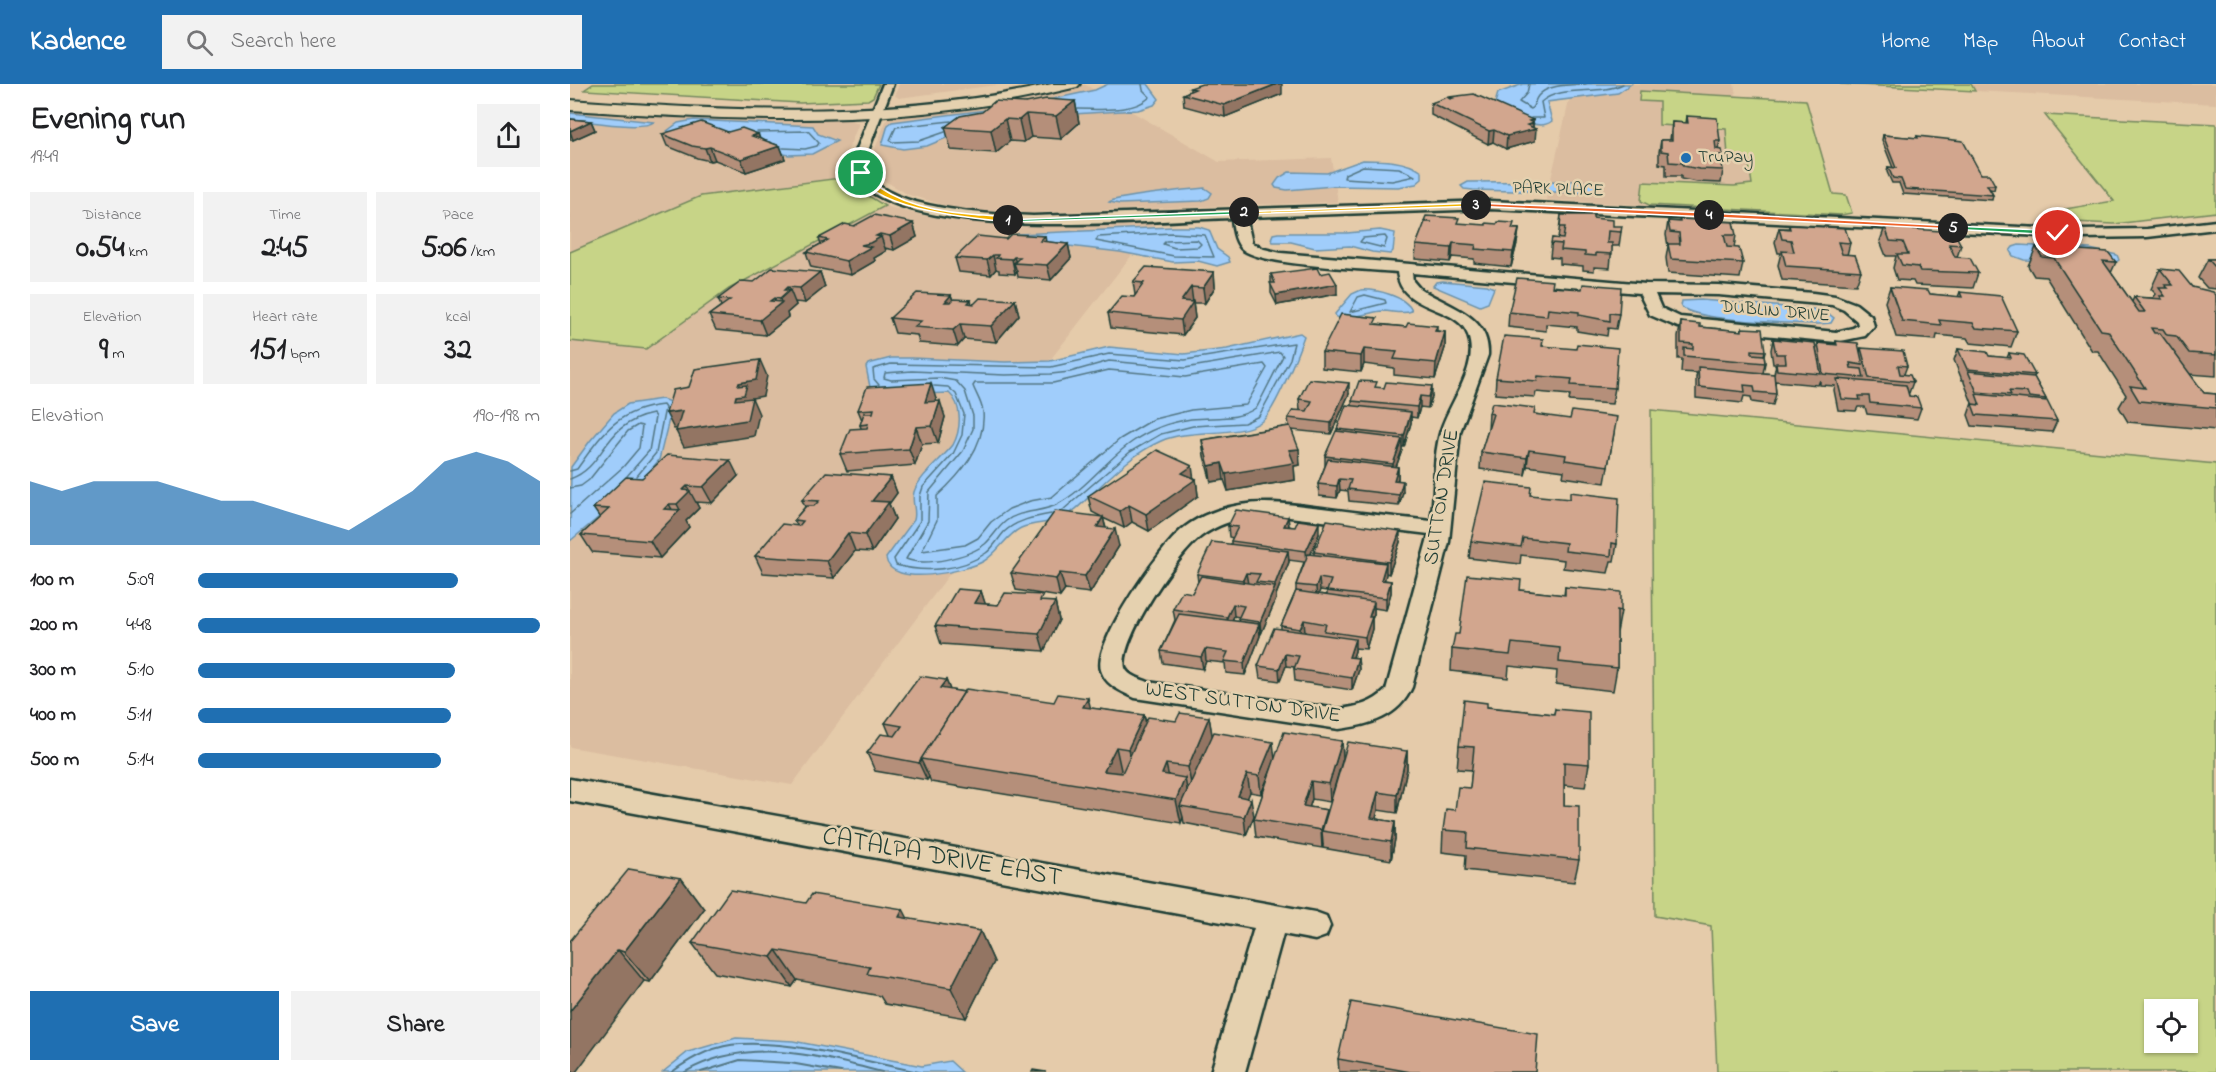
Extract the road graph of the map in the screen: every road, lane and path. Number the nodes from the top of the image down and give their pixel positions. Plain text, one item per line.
1 (888, 84) edge
2 (1024, 84) edge
3 (1072, 84) edge
4 (570, 93) edge
5 (570, 105) edge
6 (878, 109) junction
7 (1239, 213) junction
8 (2216, 225) edge
9 (1404, 268) junction
10 (1646, 289) junction
11 (1441, 529) junction
12 (1396, 695) joint
13 (570, 790) edge
14 (1272, 918) junction
15 (1315, 926) dead end
16 (1228, 1072) edge

1 - 6 street, PARK PLACE
2 - 6 street
3 - 6 street
4 - 6 street
5 - 6 street
6 - 7 street, PARK PLACE
7 - 8 street, PARK PLACE
7 - 9 street, DUBLIN DRIVE
9 - 10 street, DUBLIN DRIVE
9 - 11 street, SUTTON DRIVE
10 - 10 street, DUBLIN DRIVE
11 - 12 street, SUTTON DRIVE
11 - 12 street, WEST SUTTON DRIVE
13 - 14 street, CATALPA DRIVE EAST
14 - 15 street, CATALPA DRIVE EAST
14 - 16 street

